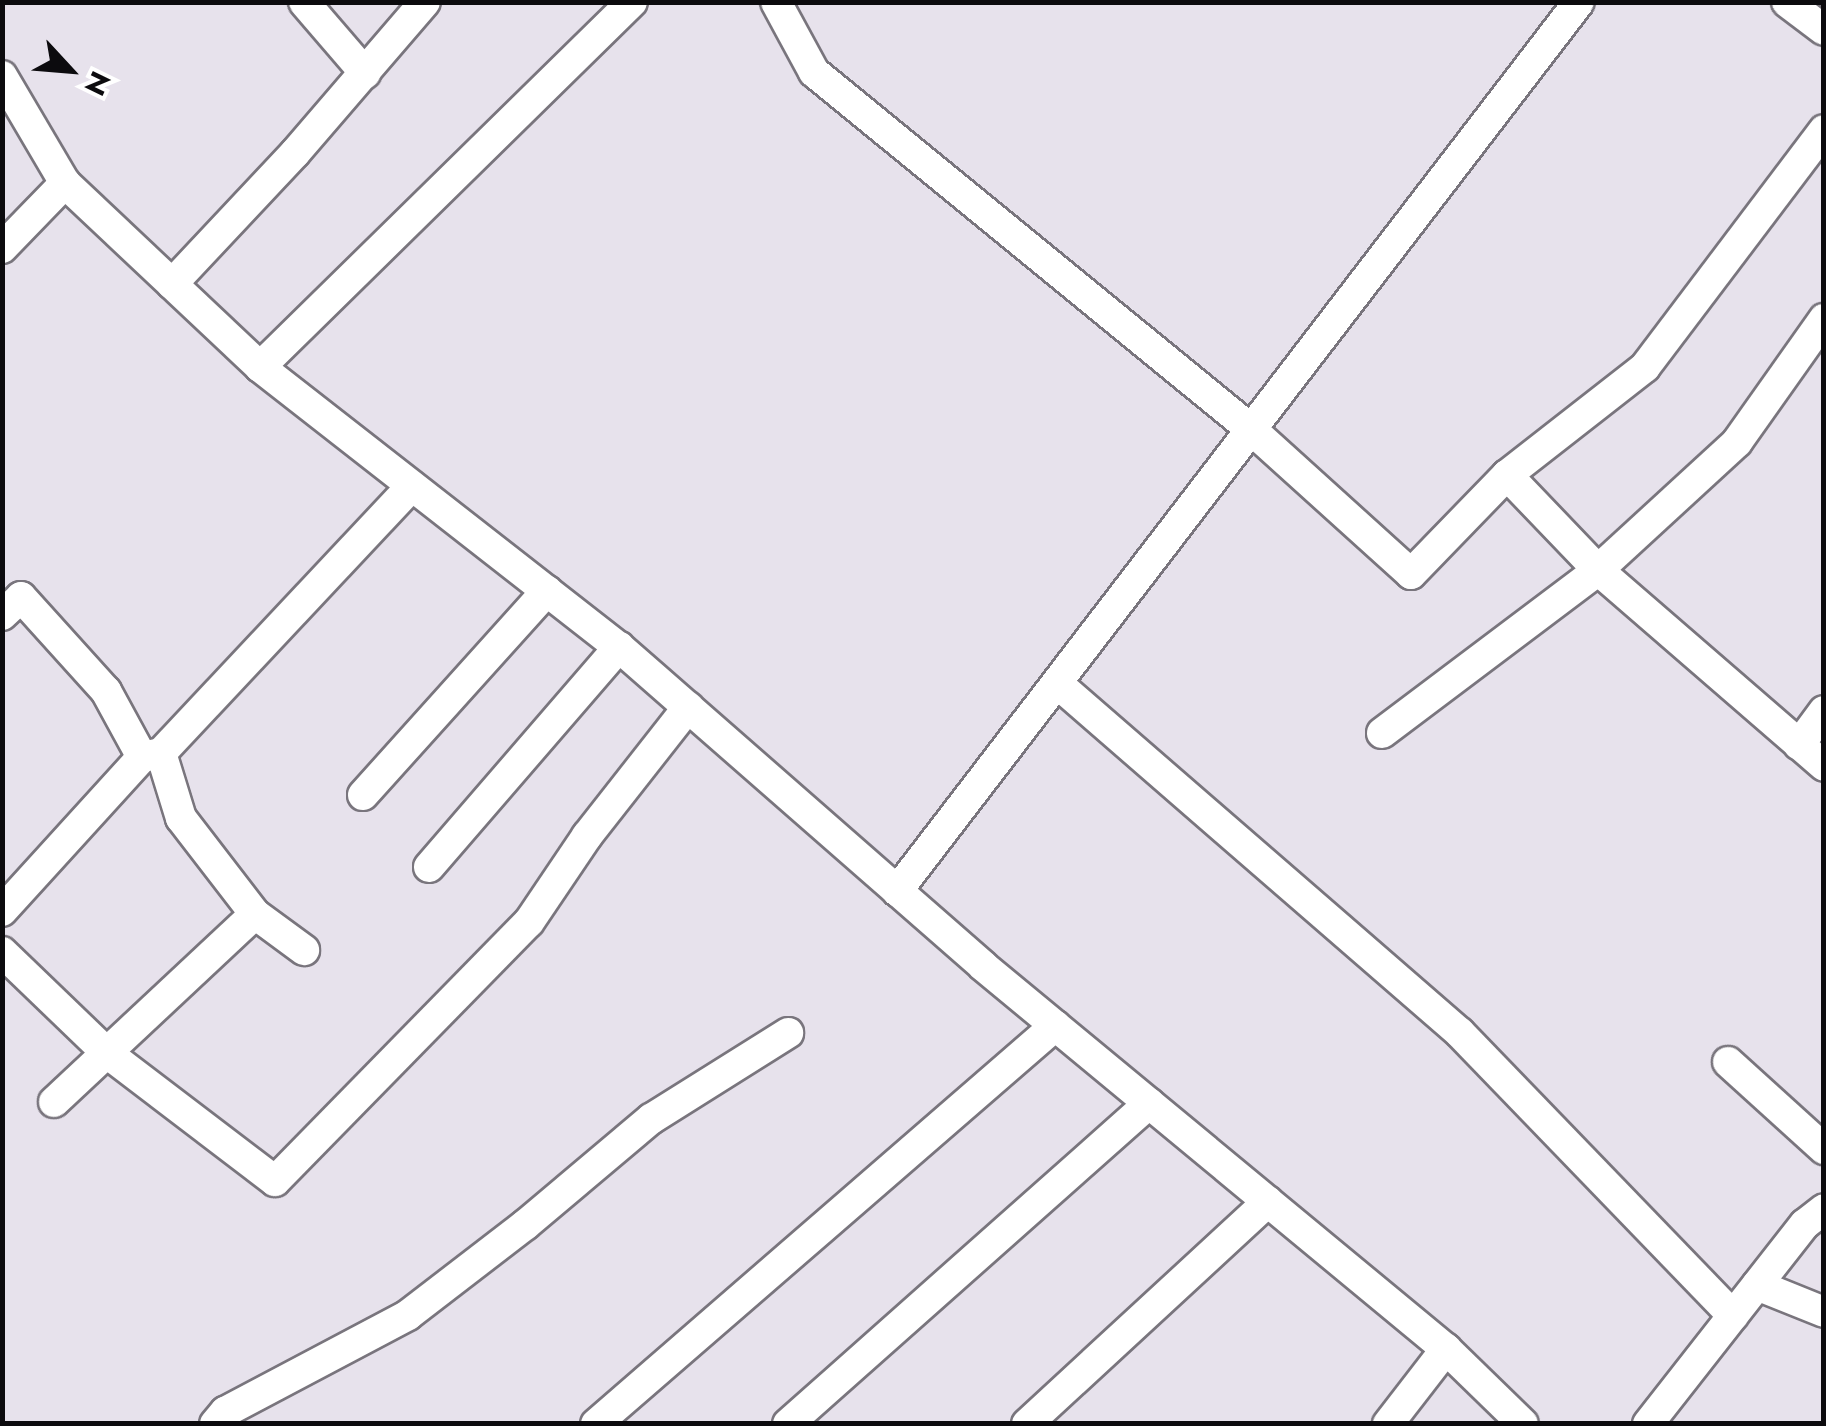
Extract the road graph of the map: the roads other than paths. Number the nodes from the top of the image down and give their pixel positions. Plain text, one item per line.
1 (304, 2) edge
2 (425, 2) edge
3 (632, 2) edge
4 (776, 2) edge
5 (1580, 2) edge
6 (1787, 2) edge
7 (1824, 30) edge
8 (365, 73) junction
9 (2, 76) edge
10 (1824, 130) edge
11 (64, 183) junction
12 (2, 248) edge
13 (172, 284) junction
14 (1824, 318) edge
15 (260, 368) junction
16 (1252, 430) junction
17 (1507, 475) junction
18 (412, 486) junction
19 (1598, 570) junction
20 (548, 591) junction
21 (3, 613) edge
22 (619, 646) junction
23 (1058, 684) junction
24 (688, 707) junction
25 (1824, 711) edge
26 (1382, 733) dead end
27 (1800, 746) junction
28 (151, 755) junction
29 (1824, 766) edge
30 (363, 795) dead end
31 (429, 867) dead end
32 (897, 891) junction
33 (2, 911) edge
34 (254, 914) junction
35 (304, 950) dead end
36 (2, 952) edge
37 (1056, 1026) junction
38 (788, 1033) dead end
39 (107, 1053) junction
40 (1728, 1062) dead end
41 (54, 1102) dead end
42 (1149, 1104) junction
43 (1824, 1149) edge
44 (1268, 1202) junction
45 (1824, 1209) edge
46 (1757, 1285) junction
47 (1824, 1312) edge
48 (1733, 1316) junction
49 (1446, 1349) junction
50 (214, 1424) edge
51 (596, 1424) edge
52 (788, 1424) edge
53 (1027, 1424) edge
54 (1388, 1424) edge
55 (1523, 1424) edge
56 (1648, 1424) edge

1 - 8 street
2 - 8 street
3 - 15 street
4 - 16 street
5 - 16 street
6 - 7 street
8 - 13 street
9 - 11 street
10 - 17 street
11 - 12 street
11 - 13 street
13 - 15 street
14 - 19 street
15 - 18 street
16 - 17 street
16 - 23 street
17 - 19 street
18 - 20 street
18 - 28 street
19 - 26 street
19 - 27 street
20 - 22 street
20 - 30 street
21 - 28 street
22 - 24 street
22 - 31 street
23 - 32 street
23 - 48 street
24 - 32 street
24 - 39 street
25 - 27 street
27 - 29 street
28 - 33 street
28 - 34 street
32 - 37 street
34 - 35 street
34 - 39 street
36 - 39 street
37 - 42 street
37 - 51 street
38 - 50 street
39 - 41 street
40 - 43 street
42 - 44 street
42 - 52 street
44 - 49 street
44 - 53 street
45 - 46 street
46 - 47 street
46 - 48 street
48 - 56 street
49 - 54 street
49 - 55 street

